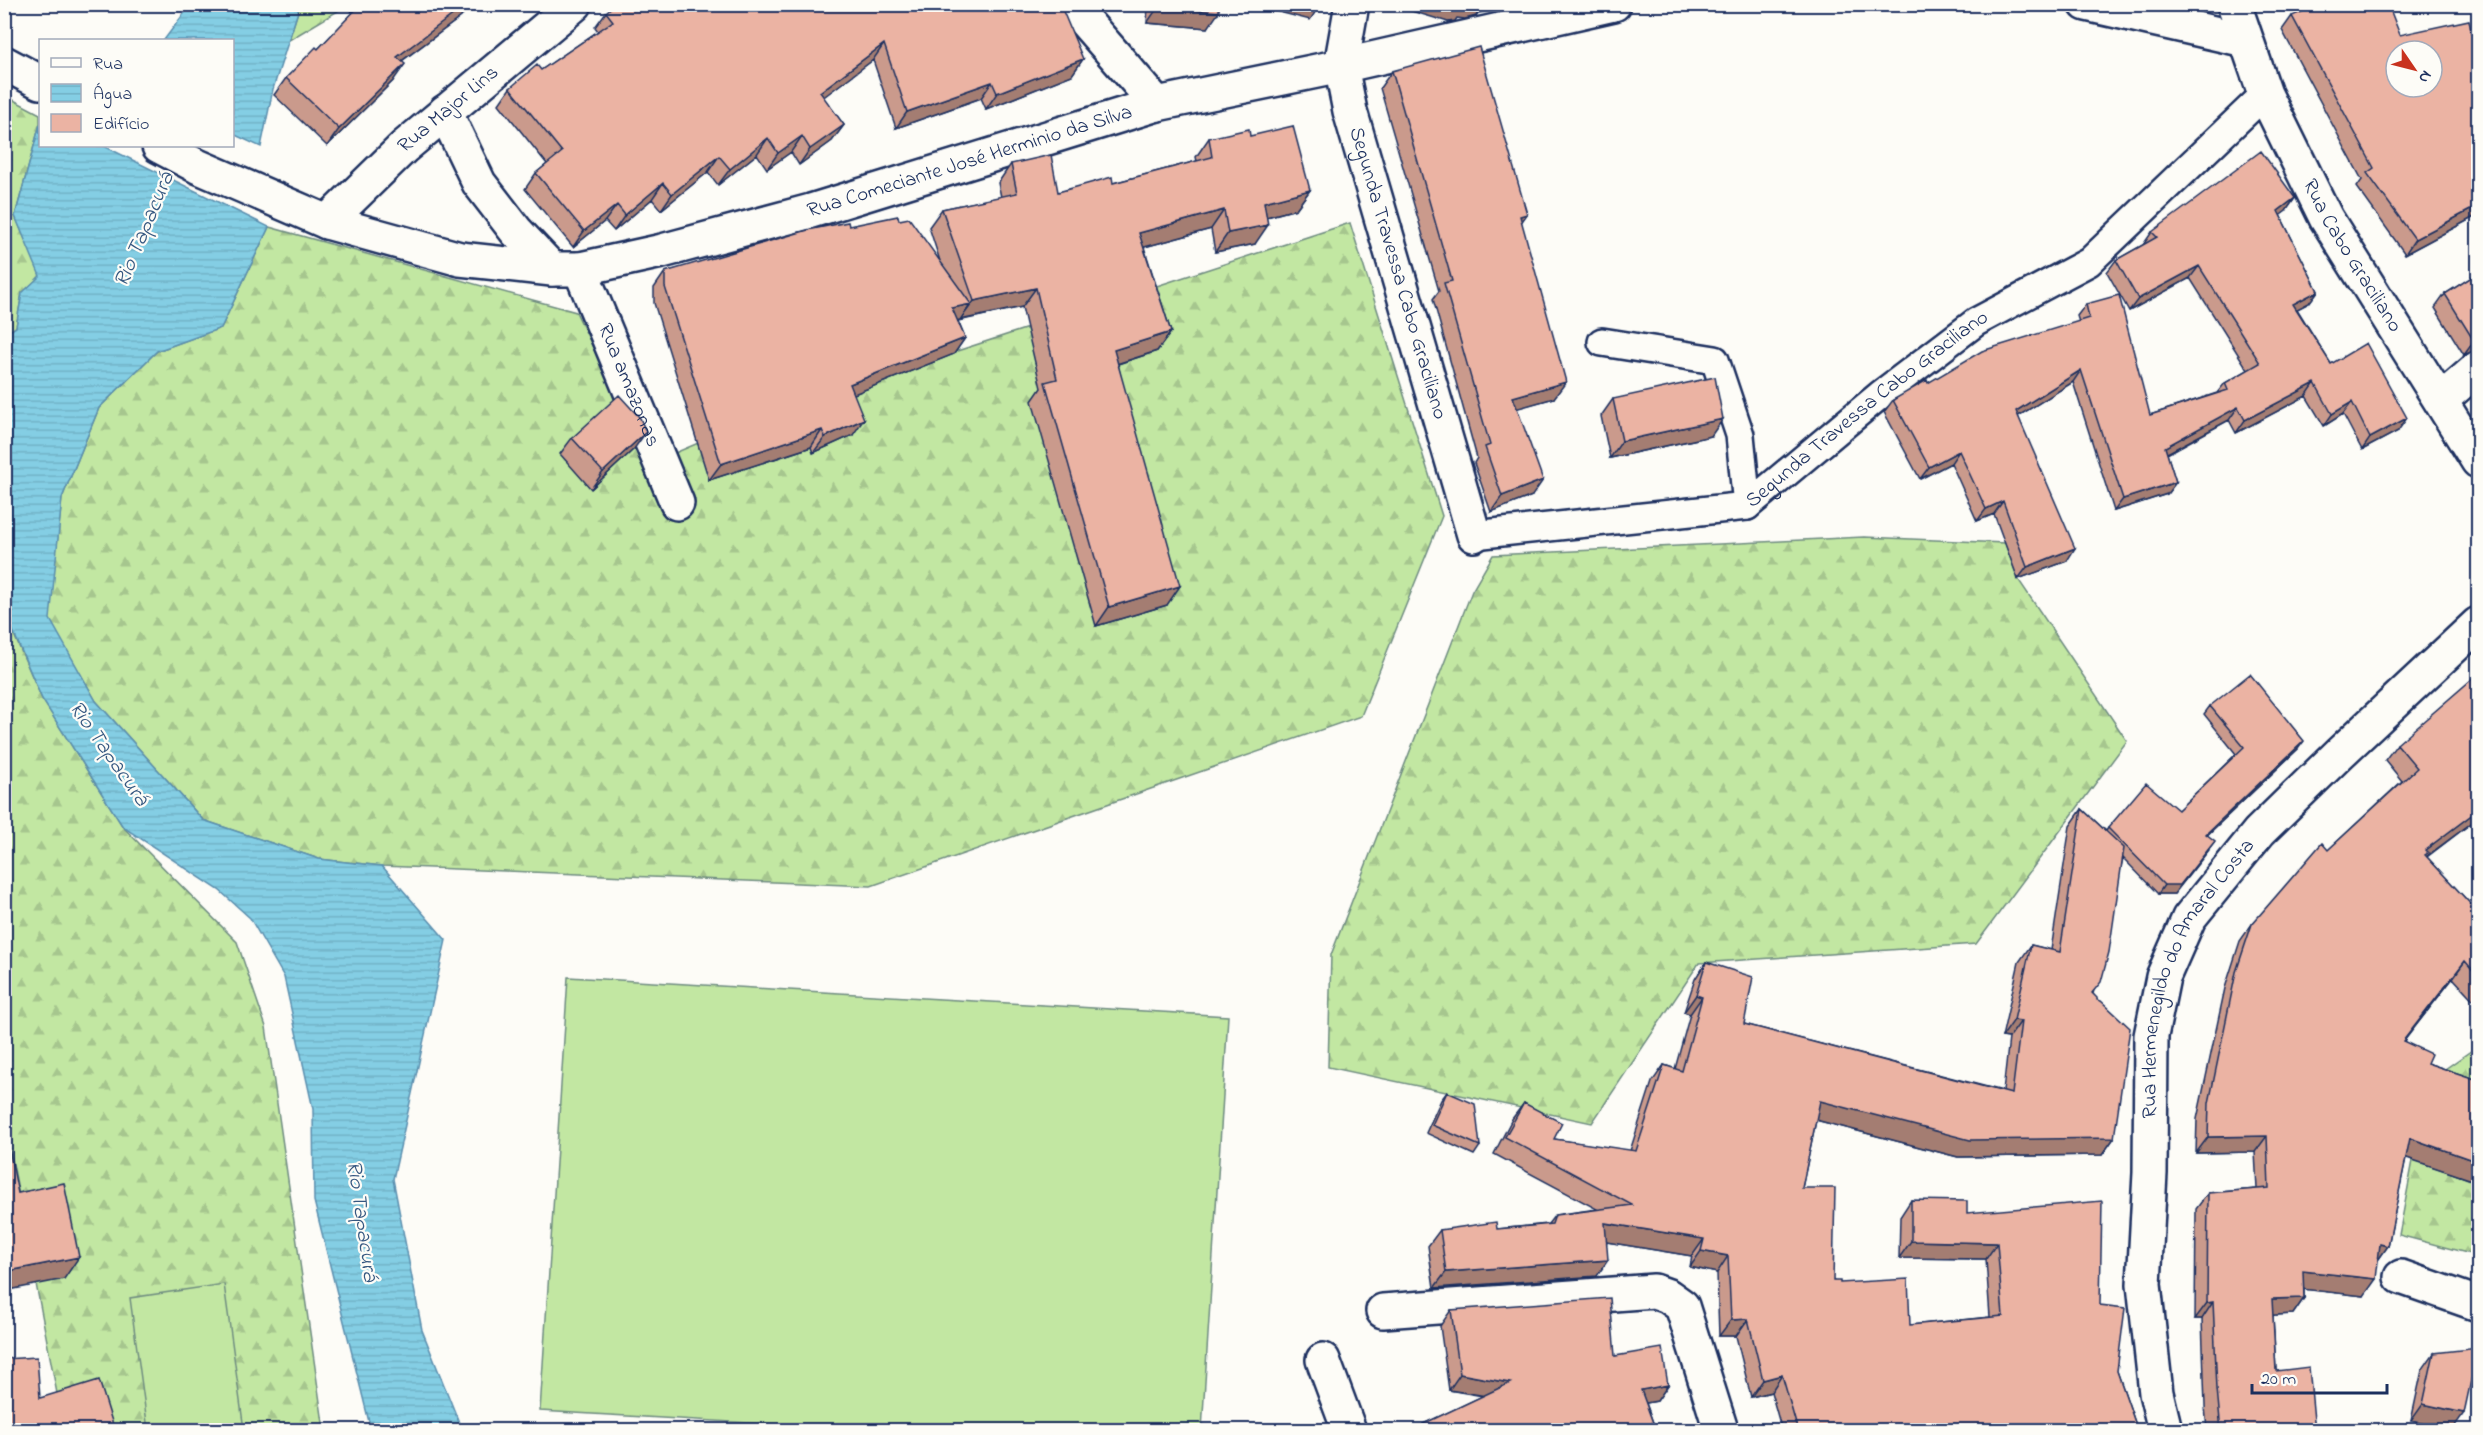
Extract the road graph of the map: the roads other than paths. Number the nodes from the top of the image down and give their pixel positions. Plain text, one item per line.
1 (575, 4) edge
2 (1070, 4) edge
3 (1352, 4) edge
4 (1614, 4) edge
5 (2086, 4) edge
6 (2234, 4) edge
7 (2245, 40) junction
8 (4, 63) edge
9 (1341, 66) junction
10 (39, 81) edge
11 (2265, 94) junction
12 (1157, 104) junction
13 (445, 112) junction
14 (161, 147) edge
15 (319, 219) junction
16 (566, 269) junction
17 (1602, 342) dead end
18 (2478, 368) edge
19 (2441, 400) junction
20 (2478, 461) edge
21 (677, 503) dead end
22 (1747, 506) junction
23 (1474, 535) joint
24 (2478, 624) edge
25 (2401, 1277) dead end
26 (2478, 1304) edge
27 (1383, 1311) dead end
28 (1323, 1360) dead end
29 (1349, 1431) edge
30 (1720, 1431) edge
31 (2165, 1431) edge

1 - 13 street, Rua Major Lins
2 - 12 street
3 - 9 street, Segunda Travessa Cabo Graciliano
4 - 9 street, Rua Comeciante José Herminio da Silva
5 - 7 street
6 - 7 street, Rua Cabo Graciliano
7 - 11 street, Rua Cabo Graciliano
8 - 10 street
9 - 12 street, Rua Comeciante José Herminio da Silva
9 - 23 street, Segunda Travessa Cabo Graciliano
11 - 19 street, Rua Cabo Graciliano
11 - 22 lane, Segunda Travessa Cabo Graciliano
12 - 16 street, Rua Comeciante José Herminio da Silva
13 - 15 street, Rua Major Lins
13 - 16 street
14 - 15 street, Rua Comeciante José Herminio da Silva
15 - 16 street, Rua Comeciante José Herminio da Silva
16 - 21 street, Rua amazonas
17 - 22 lane
18 - 19 street
19 - 20 street, Rua Cabo Graciliano
22 - 23 lane, Segunda Travessa Cabo Graciliano
24 - 31 street, Rua Hermenegildo do Amaral Costa
25 - 26 street
27 - 30 street
28 - 29 street

